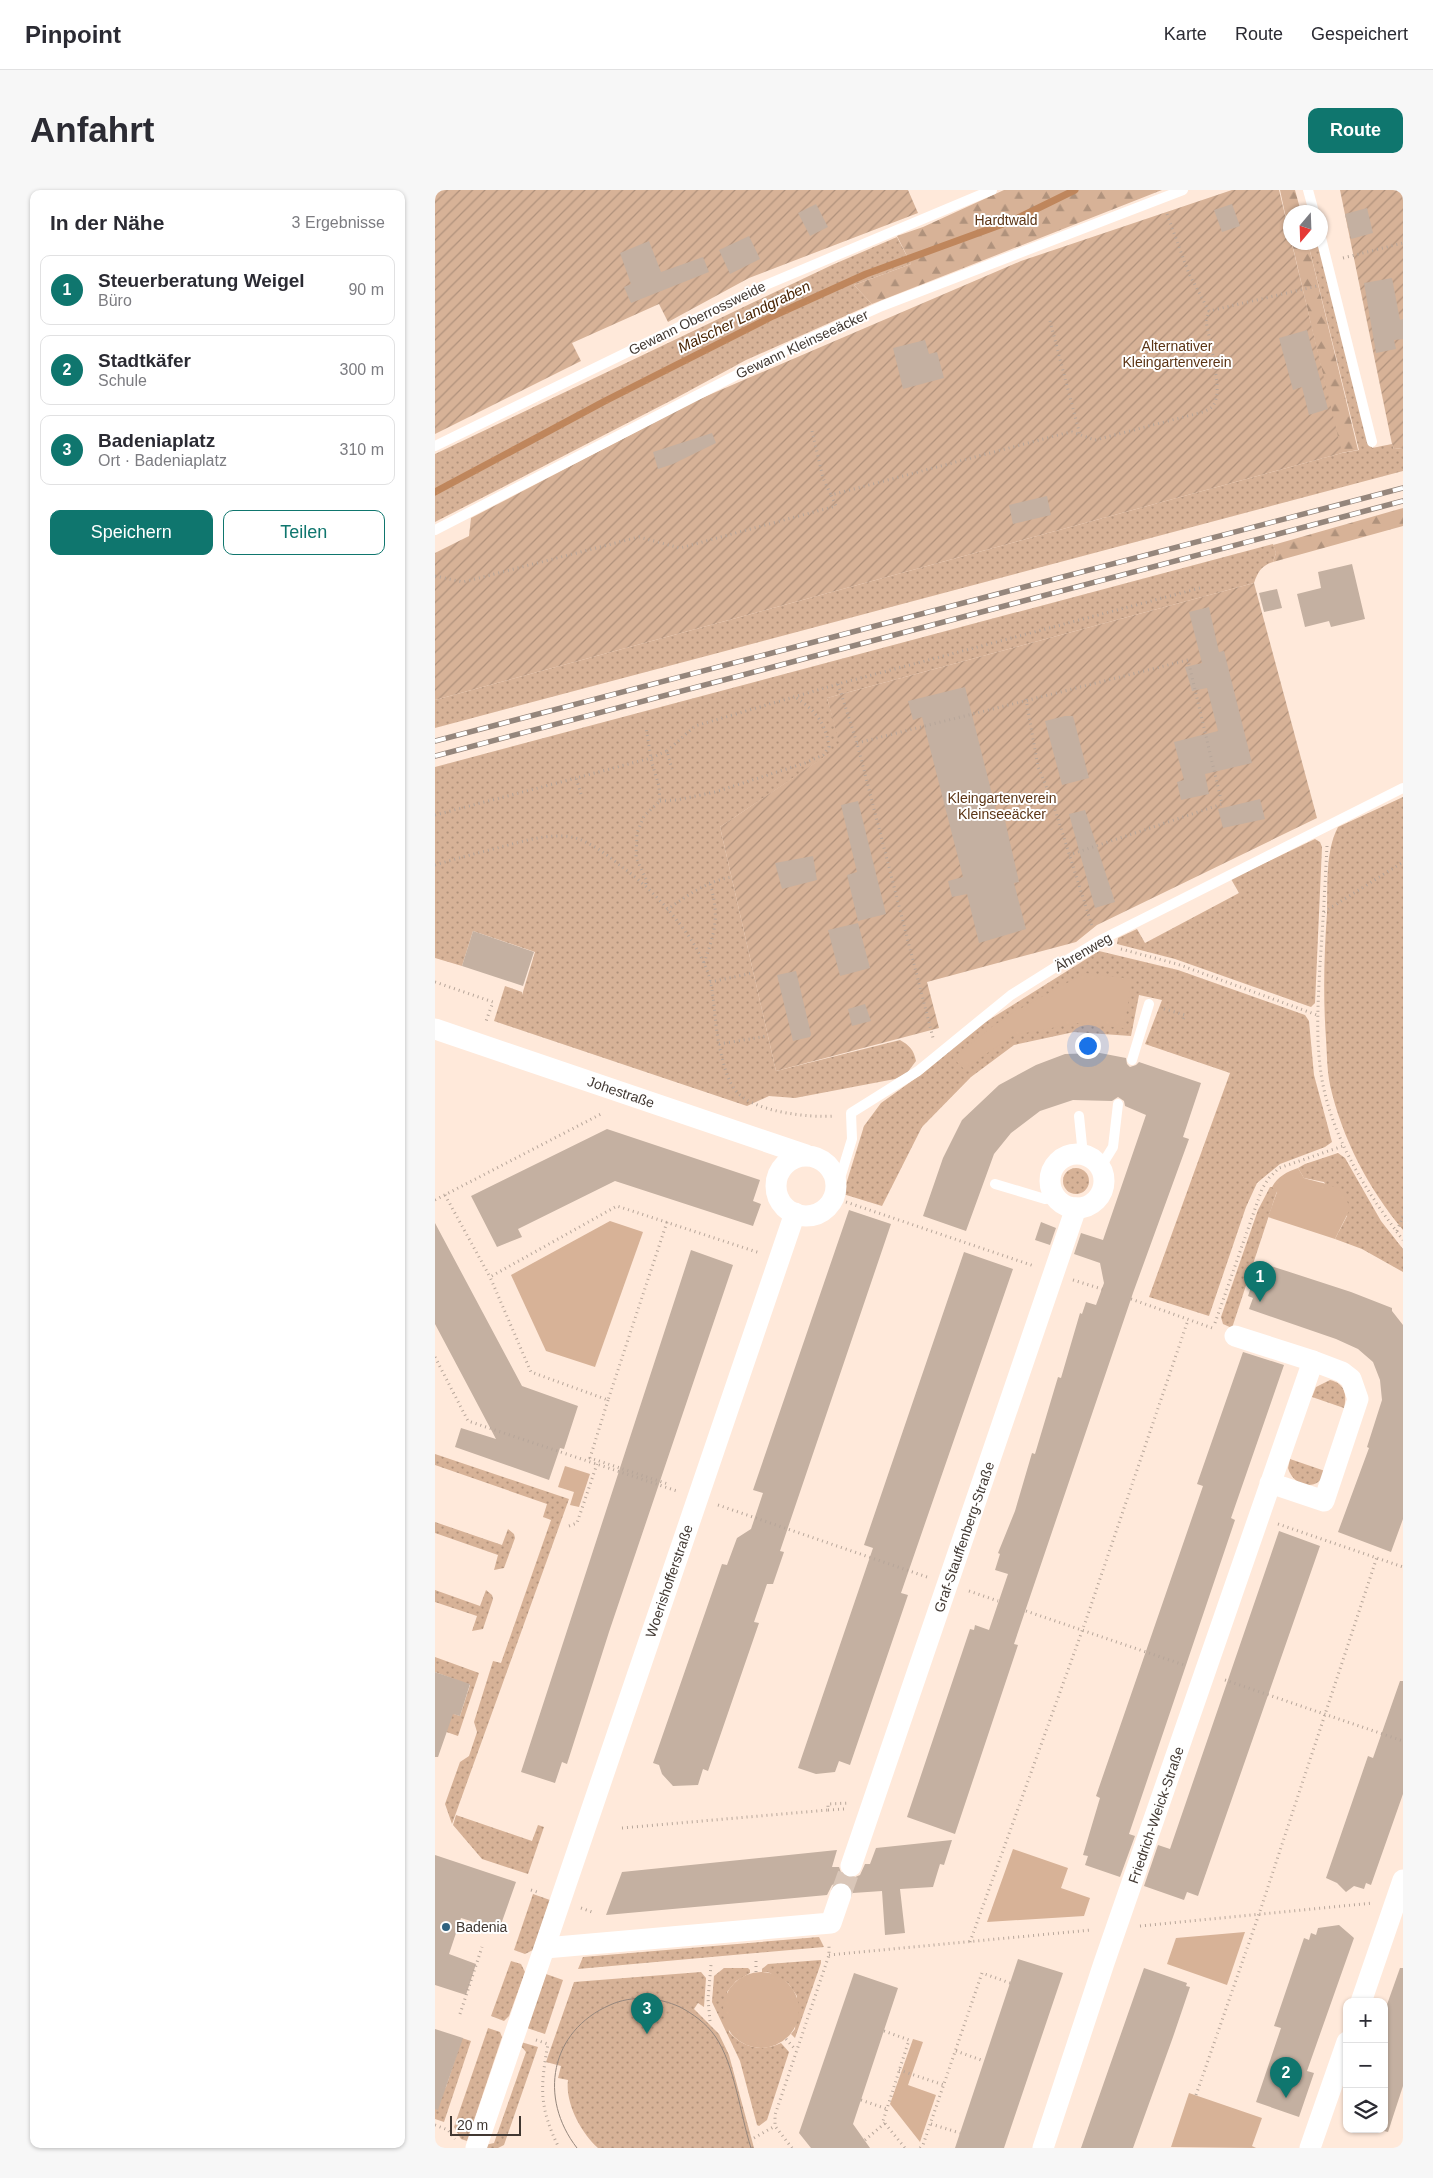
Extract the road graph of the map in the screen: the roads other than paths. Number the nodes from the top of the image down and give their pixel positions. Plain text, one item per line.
1 (992, 190) edge
2 (1183, 190) edge
3 (1308, 190) edge
4 (1312, 205) edge
5 (1324, 250) edge
6 (1372, 442) dead end
7 (435, 446) edge
8 (435, 530) edge
9 (1403, 788) edge
10 (1149, 1004) road end
11 (435, 1029) edge
12 (1132, 1060) dead end
13 (1118, 1104) dead end
14 (1079, 1116) dead end
15 (806, 1155) junction
16 (1083, 1155) junction
17 (1100, 1168) junction
18 (995, 1184) dead end
19 (836, 1193) junction
20 (1056, 1198) junction
21 (1075, 1208) junction
22 (795, 1214) junction
23 (1235, 1336) road end
24 (1313, 1361) junction
25 (1271, 1482) junction
26 (851, 1866) tunnel mouth
27 (1403, 1880) edge
28 (841, 1894) tunnel mouth
29 (545, 1948) junction
30 (1362, 1998) edge
31 (1347, 2043) edge
32 (476, 2148) edge
33 (1043, 2148) edge
34 (1310, 2148) edge

1 - 7 lane, Gewann Oberrossweide
2 - 8 lane, Gewann Kleinseeäcker
3 - 4 lane
5 - 6 lane
9 - 19 lane, Ährenweg
10 - 12 lane
11 - 15 street, Johestraße
13 - 17 lane
14 - 16 lane
15 - 19 street
15 - 22 street
16 - 17 street
16 - 20 street
17 - 21 street
18 - 20 lane
19 - 22 street
20 - 21 street
21 - 26 street, Graf-Stauffenberg-Straße
22 - 29 street, Woerishofferstraße
23 - 24 street
24 - 25 street, Friedrich-Weick-Straße
24 - 25 street
25 - 33 street, Friedrich-Weick-Straße
27 - 30 street
28 - 29 street
29 - 32 street, Woerishofferstraße
31 - 34 street

